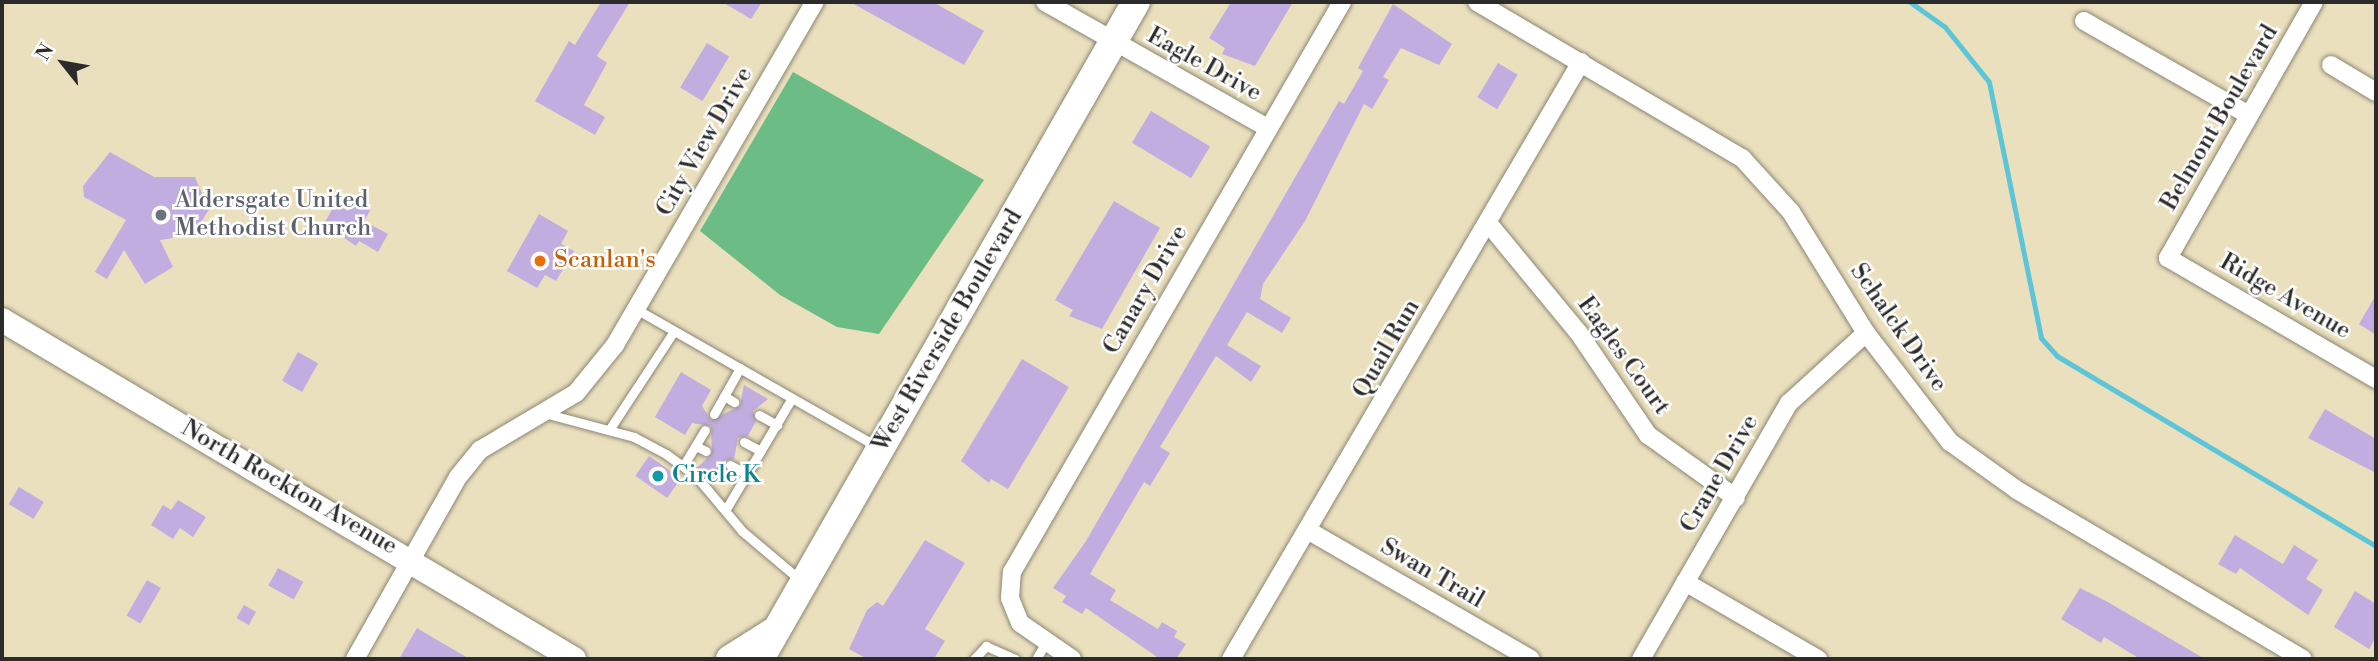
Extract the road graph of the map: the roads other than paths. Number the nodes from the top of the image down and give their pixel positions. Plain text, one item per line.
1 (815, 2) edge
2 (1045, 2) edge
3 (1136, 2) edge
4 (1342, 2) edge
5 (1477, 2) edge
6 (2314, 2) edge
7 (2084, 21) dead end
8 (1113, 43) junction
9 (1581, 62) junction
10 (2331, 65) dead end
11 (2376, 92) edge
12 (2249, 115) junction
13 (1268, 128) junction
14 (1488, 223) junction
15 (2168, 258) joint
16 (636, 309) junction
17 (2, 320) edge
18 (674, 331) junction
19 (1866, 333) junction
20 (740, 368) junction
21 (2376, 379) edge
22 (724, 396) junction
23 (792, 398) junction
24 (734, 402) dead end
25 (544, 413) junction
26 (714, 414) dead end
27 (759, 415) dead end
28 (777, 425) junction
29 (609, 430) junction
30 (705, 430) dead end
31 (744, 442) dead end
32 (695, 446) junction
33 (881, 448) junction
34 (706, 451) dead end
35 (761, 451) junction
36 (730, 465) dead end
37 (683, 466) junction
38 (747, 474) junction
39 (1736, 498) junction
40 (726, 509) junction
41 (1309, 531) junction
42 (413, 561) junction
43 (1685, 582) junction
44 (804, 583) junction
45 (778, 629) junction
46 (1041, 652) edge
47 (355, 659) edge
48 (574, 659) edge
49 (730, 659) edge
50 (760, 659) edge
51 (769, 659) edge
52 (974, 659) edge
53 (1015, 659) edge
54 (1072, 659) edge
55 (1231, 659) edge
56 (1531, 659) edge
57 (1640, 659) edge
58 (1818, 659) edge
59 (2302, 659) edge

1 - 16 street, City View Drive
2 - 8 street, Eagle Drive
3 - 8 main road, West Riverside Boulevard
4 - 13 street, Canary Drive
5 - 9 street, Schalck Drive
6 - 12 street, Belmont Boulevard
7 - 12 street
8 - 13 street, Eagle Drive
8 - 33 main road, West Riverside Boulevard
9 - 14 street, Quail Run
9 - 19 street, Schalck Drive
10 - 11 street
12 - 15 street, Belmont Boulevard
13 - 46 street, Canary Drive
14 - 39 street, Eagles Court
14 - 41 street, Quail Run
15 - 21 street, Ridge Avenue
16 - 18 lane
16 - 25 street, City View Drive
17 - 42 street, North Rockton Avenue
18 - 20 lane
18 - 29 lane
19 - 39 street, Crane Drive
19 - 59 street, Schalck Drive
20 - 22 lane
20 - 23 lane
22 - 24 lane
22 - 26 lane
23 - 28 lane
23 - 33 lane
25 - 29 lane
25 - 42 street, City View Drive
27 - 28 lane
28 - 35 lane
29 - 37 lane
30 - 32 lane
31 - 35 lane
32 - 34 lane
32 - 37 lane
33 - 44 main road, West Riverside Boulevard
35 - 38 lane
36 - 38 lane
37 - 40 lane
38 - 40 lane
39 - 43 street, Crane Drive
40 - 44 lane
41 - 55 street, Quail Run
41 - 56 street, Swan Trail
42 - 47 street, City View Drive
42 - 48 street, North Rockton Avenue
43 - 57 street, Crane Drive
43 - 58 street
44 - 45 main road, West Riverside Boulevard
45 - 49 main road
45 - 50 main road, West Riverside Boulevard
45 - 51 main road
46 - 54 street
52 - 53 lane

